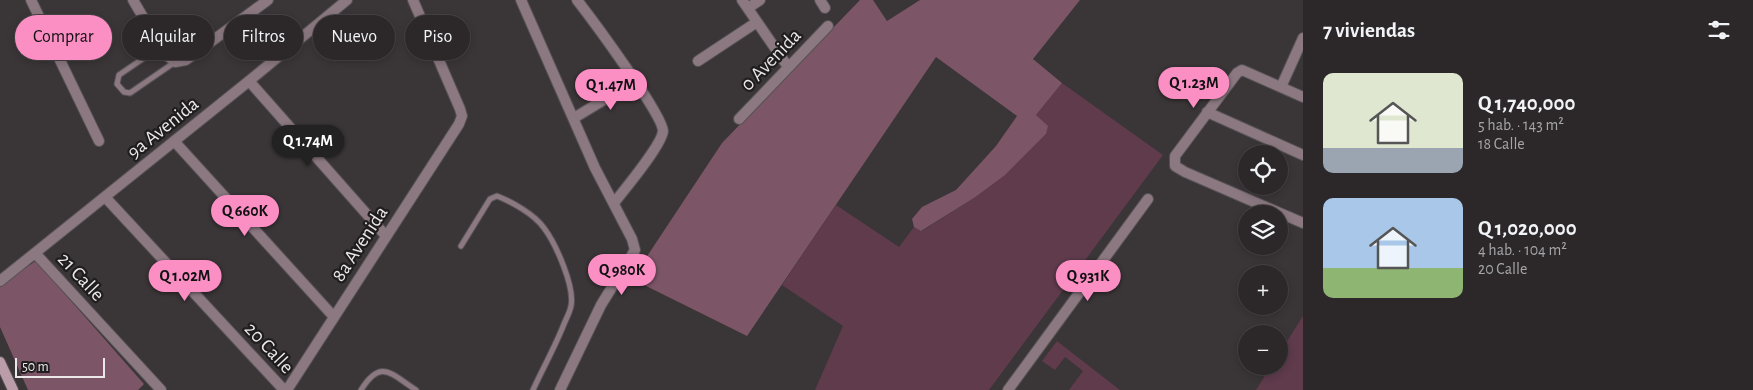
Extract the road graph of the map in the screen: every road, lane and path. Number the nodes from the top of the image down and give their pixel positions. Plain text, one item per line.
1 (31, 0) edge
2 (133, 0) edge
3 (268, 0) edge
4 (347, 0) edge
5 (413, 0) edge
6 (522, 0) edge
7 (577, 0) edge
8 (760, 0) edge
9 (745, 4) edge
10 (142, 15) edge
11 (757, 22) junction
12 (828, 26) dead end
13 (1303, 38) edge
14 (141, 60) edge
15 (698, 61) dead end
16 (174, 62) joint
17 (788, 67) junction
18 (249, 81) junction
19 (635, 81) junction
20 (1281, 87) junction
21 (1303, 97) edge
22 (1207, 112) junction
23 (574, 118) junction
24 (739, 119) dead end
25 (99, 141) dead end
26 (174, 141) junction
27 (1303, 155) edge
28 (105, 197) junction
29 (1148, 199) dead end
30 (614, 203) junction
31 (1303, 224) edge
32 (386, 236) junction
33 (461, 246) dead end
34 (35, 253) junction
35 (0, 281) edge
36 (334, 317) junction
37 (0, 362) edge
38 (13, 390) edge
39 (161, 390) edge
40 (286, 390) edge
41 (361, 390) edge
42 (416, 390) edge
43 (533, 390) edge
44 (560, 390) edge
45 (1008, 390) edge

1 - 25 street
2 - 10 street
3 - 16 street
4 - 18 street, 9a Avenida
5 - 32 street, 8a Avenida
6 - 23 street
7 - 19 street
8 - 9 street
9 - 11 street
11 - 15 street
11 - 17 street
12 - 17 street, 0 Avenida
13 - 20 street
14 - 16 lane
17 - 24 street, 0 Avenida
18 - 26 street, 9a Avenida
18 - 32 street
19 - 23 street
19 - 30 street
20 - 21 street
20 - 22 street
22 - 27 street
22 - 31 street
23 - 30 street
26 - 28 street, 9a Avenida
26 - 36 street
28 - 34 street, 9a Avenida
28 - 40 street, 20 Calle
29 - 45 street
30 - 44 street
32 - 36 street, 8a Avenida
33 - 43 lane
34 - 35 street, 9a Avenida
34 - 39 street, 21 Calle
36 - 40 street, 8a Avenida
37 - 38 main road
41 - 42 lane

